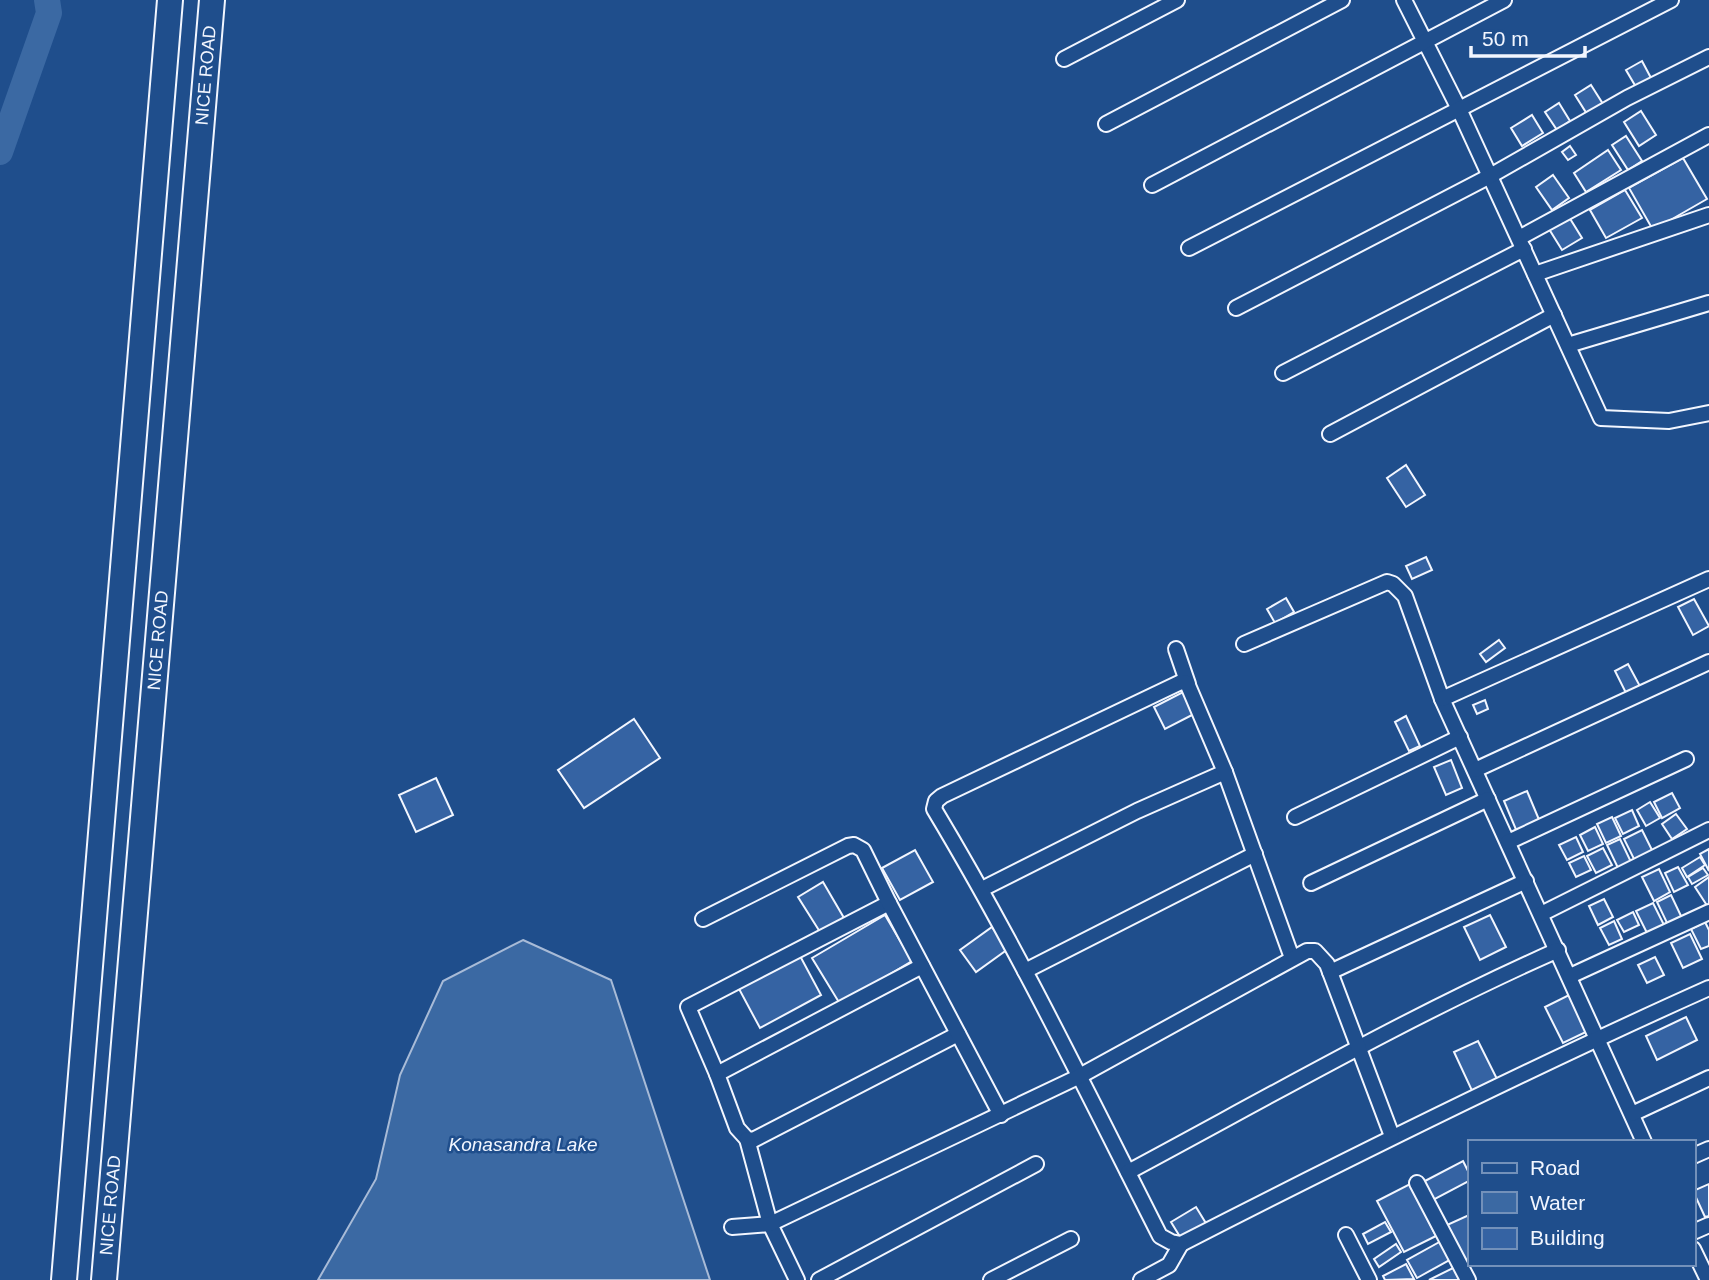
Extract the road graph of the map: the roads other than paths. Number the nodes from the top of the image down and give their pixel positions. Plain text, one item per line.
1 (170, 0) edge
2 (212, 0) edge
3 (1177, 0) edge
4 (1342, 0) edge
5 (1404, 0) edge
6 (1504, 0) edge
7 (1671, 0) edge
8 (1425, 42) junction
9 (1709, 57) edge
10 (1065, 59) dead end
11 (1460, 109) junction
12 (1106, 124) dead end
13 (1709, 135) edge
14 (1490, 176) junction
15 (1152, 185) dead end
16 (1709, 215) edge
17 (1521, 244) junction
18 (1189, 248) dead end
19 (1535, 274) junction
20 (1709, 303) edge
21 (1236, 308) dead end
22 (1554, 315) junction
23 (1568, 345) junction
24 (1283, 373) dead end
25 (1709, 413) edge
26 (1329, 434) dead end
27 (1709, 579) edge
28 (1244, 644) dead end
29 (1176, 649) dead end
30 (1709, 662) edge
31 (1188, 684) junction
32 (1443, 699) junction
33 (1460, 737) junction
34 (1686, 759) dead end
35 (1475, 771) junction
36 (1225, 772) junction
37 (1489, 799) junction
38 (1295, 817) dead end
39 (1709, 830) edge
40 (1508, 842) junction
41 (1255, 854) junction
42 (1526, 881) junction
43 (1311, 883) dead end
44 (982, 889) junction
45 (889, 903) junction
46 (1709, 912) edge
47 (1541, 914) junction
48 (702, 919) dead end
49 (1558, 950) junction
50 (1292, 958) junction
51 (922, 966) junction
52 (1025, 971) junction
53 (1330, 972) junction
54 (1570, 976) junction
55 (1709, 988) edge
56 (958, 1034) junction
57 (1598, 1038) junction
58 (1360, 1048) junction
59 (717, 1074) junction
60 (1078, 1077) junction
61 (1709, 1078) edge
62 (1632, 1114) junction
63 (1001, 1115) junction
64 (1392, 1136) junction
65 (747, 1139) junction
66 (1643, 1140) edge
67 (1037, 1164) dead end
68 (1128, 1172) junction
69 (1417, 1183) dead end
70 (770, 1224) junction
71 (732, 1227) dead end
72 (1346, 1235) dead end
73 (1071, 1239) dead end
74 (1181, 1244) junction
75 (1695, 1253) edge
76 (64, 1280) edge
77 (104, 1280) edge
78 (797, 1280) edge
79 (819, 1280) edge
80 (990, 1280) edge
81 (1141, 1280) edge
82 (1369, 1280) edge
83 (1468, 1280) edge
84 (1708, 1280) edge

1 - 76 highway
2 - 77 highway, NICE ROAD
3 - 10 street
4 - 12 street
5 - 8 street
6 - 8 street
7 - 11 street
8 - 11 street
8 - 15 street
9 - 14 street
11 - 14 street
11 - 18 street
13 - 17 street
14 - 17 street
14 - 21 street
16 - 19 street
17 - 19 street
17 - 24 street
19 - 22 street
20 - 23 street
22 - 23 street
22 - 26 street
23 - 25 street
27 - 32 street
28 - 32 street
29 - 31 street
30 - 35 street
31 - 36 street
31 - 44 street
32 - 33 street
33 - 35 street
33 - 38 street
34 - 40 street
35 - 37 street
36 - 41 street
36 - 44 street
37 - 40 street
37 - 43 street
39 - 47 street
40 - 42 street
41 - 50 street
41 - 52 street
42 - 47 street
42 - 53 street
44 - 52 street
45 - 48 street
45 - 51 street
45 - 59 street
46 - 54 street
47 - 49 street
49 - 54 street
49 - 58 street
50 - 53 street
50 - 60 street
51 - 56 street
51 - 59 street
52 - 60 street
53 - 58 street
54 - 57 street
55 - 57 street
56 - 63 street
56 - 65 street
57 - 62 street
57 - 64 street
58 - 64 street
58 - 68 street
59 - 65 street
60 - 63 street
60 - 68 street
61 - 62 street
62 - 66 street
63 - 70 street
64 - 74 street
65 - 70 street
67 - 79 street
68 - 74 street
69 - 83 street
70 - 71 street
70 - 78 street
72 - 82 street
73 - 80 street
74 - 81 street
75 - 84 street

